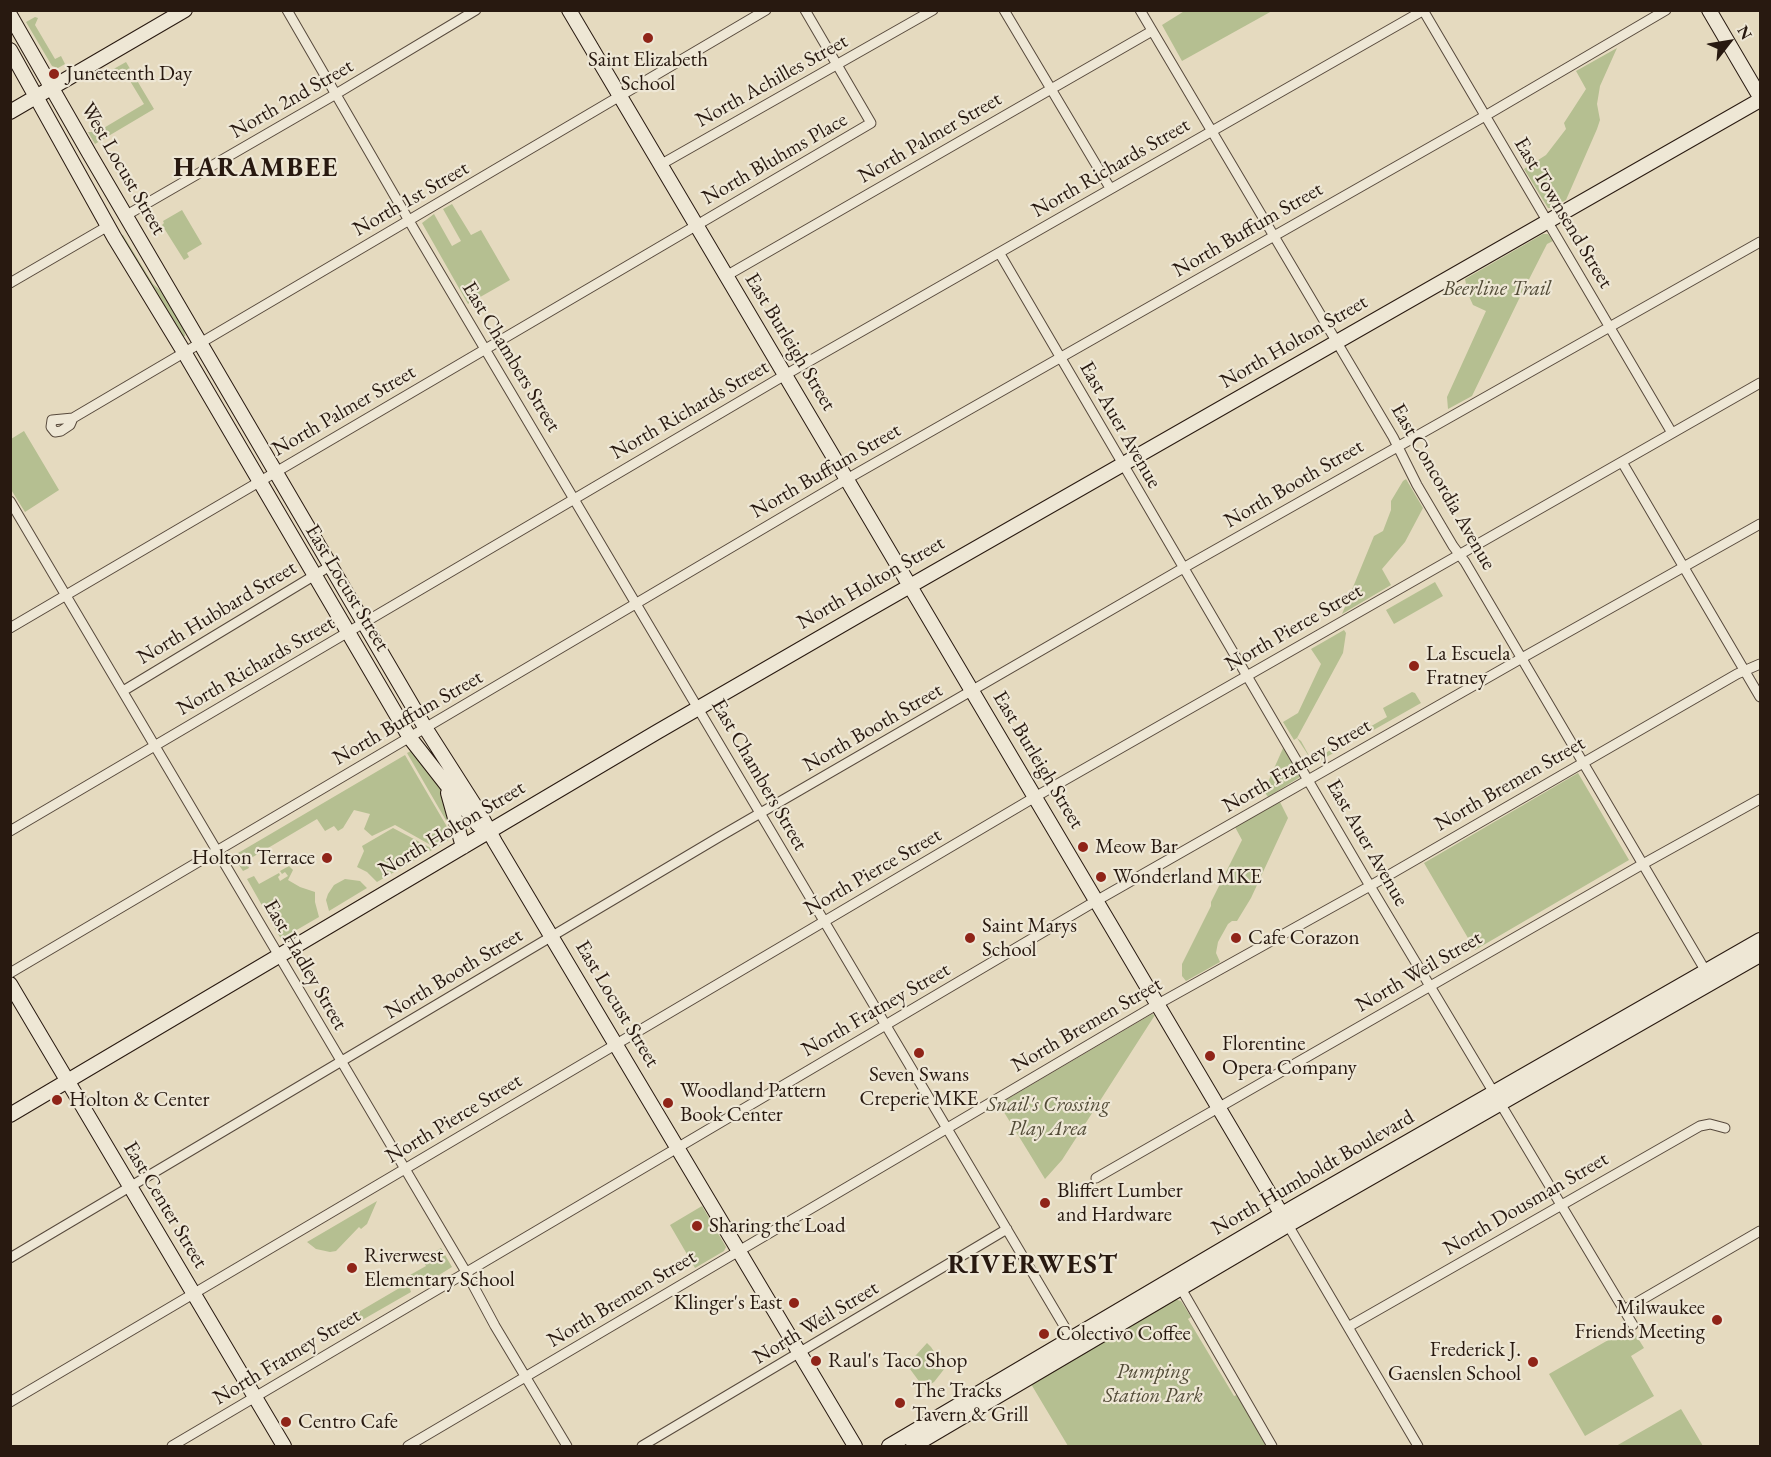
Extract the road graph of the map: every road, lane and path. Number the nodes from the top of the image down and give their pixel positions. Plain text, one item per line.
1 (185, 10) edge
2 (287, 10) edge
3 (476, 10) edge
4 (569, 10) edge
5 (766, 10) edge
6 (805, 10) edge
7 (933, 10) edge
8 (1004, 10) edge
9 (1140, 10) edge
10 (1666, 10) edge
11 (1709, 10) edge
12 (1423, 11) edge
13 (10, 15) edge
14 (1152, 31) junction
15 (10, 50) edge
16 (837, 65) junction
17 (51, 88) junction
18 (1052, 88) junction
19 (336, 94) junction
20 (620, 96) junction
21 (36, 97) junction
22 (1761, 99) edge
23 (10, 112) edge
24 (1485, 116) junction
25 (1211, 131) junction
26 (73, 162) junction
27 (660, 165) junction
28 (1110, 188) junction
29 (125, 216) junction
30 (409, 220) junction
31 (1548, 221) junction
32 (696, 225) junction
33 (108, 226) junction
34 (1274, 236) junction
35 (1761, 242) edge
36 (1000, 254) junction
37 (726, 276) junction
38 (10, 283) edge
39 (172, 297) junction
40 (1610, 327) junction
41 (1337, 342) junction
42 (200, 344) junction
43 (486, 349) junction
44 (184, 352) junction
45 (1060, 358) junction
46 (785, 375) junction
47 (1761, 383) edge
48 (74, 418) dead end
49 (1672, 434) junction
50 (1398, 446) junction
51 (1622, 462) junction
52 (1122, 464) junction
53 (275, 473) junction
54 (847, 479) junction
55 (260, 482) junction
56 (575, 498) junction
57 (10, 501) edge
58 (1761, 524) edge
59 (1459, 554) junction
60 (330, 566) junction
61 (1683, 567) junction
62 (1184, 568) junction
63 (315, 575) junction
64 (910, 586) junction
65 (66, 596) junction
66 (637, 603) junction
67 (364, 624) junction
68 (10, 628) edge
69 (349, 632) junction
70 (1521, 658) junction
71 (1761, 664) edge
72 (1745, 671) junction
73 (1247, 676) junction
74 (972, 690) junction
75 (123, 692) junction
76 (1761, 698) edge
77 (698, 708) junction
78 (426, 729) junction
79 (410, 738) junction
80 (154, 746) junction
81 (1582, 762) junction
82 (1309, 779) junction
83 (444, 782) junction
84 (1035, 797) junction
85 (1761, 799) edge
86 (761, 814) junction
87 (10, 831) edge
88 (489, 832) junction
89 (463, 847) junction
90 (217, 850) junction
91 (1643, 864) junction
92 (1370, 886) junction
93 (1097, 901) junction
94 (824, 921) junction
95 (553, 937) junction
96 (1761, 940) edge
97 (1761, 955) edge
98 (280, 956) junction
99 (10, 973) edge
100 (1709, 977) junction
101 (10, 984) edge
102 (1430, 986) junction
103 (1158, 1004) junction
104 (886, 1025) junction
105 (616, 1044) junction
106 (340, 1062) junction
107 (68, 1081) junction
108 (1498, 1098) junction
109 (1218, 1107) junction
110 (10, 1115) edge
111 (947, 1128) junction
112 (1725, 1128) dead end
113 (677, 1148) junction
114 (405, 1169) junction
115 (1096, 1178) dead end
116 (130, 1187) junction
117 (1561, 1205) junction
118 (1285, 1220) junction
119 (1007, 1229) junction
120 (1761, 1231) edge
121 (738, 1251) junction
122 (10, 1258) edge
123 (466, 1272) junction
124 (1178, 1283) junction
125 (193, 1293) junction
126 (1624, 1310) junction
127 (1633, 1325) dead end
128 (1348, 1327) junction
129 (1075, 1343) junction
130 (799, 1354) junction
131 (526, 1378) junction
132 (255, 1397) junction
133 (10, 1402) edge
134 (172, 1446) edge
135 (284, 1446) edge
136 (408, 1446) edge
137 (567, 1446) edge
138 (642, 1446) edge
139 (855, 1446) edge
140 (889, 1446) edge
141 (913, 1446) edge
142 (1272, 1446) edge
143 (1418, 1446) edge

1 - 17 main road
2 - 19 street, East Chambers Street
3 - 19 street, North 2nd Street
4 - 20 main road, East Burleigh Street
5 - 20 street, North 1st Street
6 - 16 street
7 - 16 street, North Achilles Street
8 - 18 street
9 - 14 street, East Concordia Avenue
10 - 24 street, North Buffum Street
11 - 22 main road
12 - 24 street, East Townsend Street
12 - 25 street, North Richards Street
13 - 17 main road, West Locust Street
14 - 18 street, North Palmer Street
14 - 25 street, East Concordia Avenue
15 - 21 main road, West Locust Street
16 - 27 street, North Achilles Street
16 - 32 street, North Bluhms Place
17 - 21 main road
17 - 29 main road, West Locust Street
18 - 28 street
18 - 37 street, North Palmer Street
19 - 29 street, North 2nd Street
19 - 30 street, East Chambers Street
20 - 27 main road, East Burleigh Street
20 - 30 street, North 1st Street
21 - 23 main road
21 - 26 main road, West Locust Street
22 - 31 main road, North Holton Street
24 - 31 street, East Townsend Street
24 - 34 street, North Buffum Street
25 - 28 street, North Richards Street
25 - 34 street, East Concordia Avenue
26 - 29 main road
26 - 33 main road, West Locust Street
27 - 32 main road, East Burleigh Street
28 - 36 street, North Richards Street
29 - 39 main road, West Locust Street
30 - 42 street, North 1st Street
30 - 43 street, East Chambers Street
31 - 40 street, East Townsend Street
31 - 41 main road, North Holton Street
32 - 37 main road, East Burleigh Street
32 - 43 street, North Palmer Street
33 - 38 street
33 - 39 main road
33 - 44 main road, West Locust Street
34 - 41 street, East Concordia Avenue
34 - 45 street, North Buffum Street
35 - 40 street, North Booth Street
36 - 45 street, East Auer Avenue
36 - 46 street, North Richards Street
37 - 46 main road, East Burleigh Street
39 - 42 main road, West Locust Street
40 - 49 street, East Townsend Street
40 - 50 street, North Booth Street
41 - 50 street, East Concordia Avenue
41 - 52 main road, North Holton Street
42 - 44 street, North 1st Street
42 - 53 main road, East Locust Street
43 - 53 street, North Palmer Street
43 - 56 street, East Chambers Street
44 - 48 street, North 1st Street
44 - 55 main road, East Locust Street
45 - 52 street, East Auer Avenue
45 - 54 street, North Buffum Street
46 - 54 main road, East Burleigh Street
46 - 56 street, North Richards Street
47 - 49 street, North Pierce Street
49 - 51 street, North Pierce Street
50 - 59 street, East Concordia Avenue
50 - 62 street, North Booth Street
51 - 59 street, North Pierce Street
51 - 61 street
52 - 62 street, East Auer Avenue
52 - 64 main road, North Holton Street
53 - 55 street, North Palmer Street
53 - 60 main road, East Locust Street
54 - 64 main road, East Burleigh Street
54 - 66 street, North Buffum Street
55 - 63 main road, East Locust Street
55 - 65 street, North Palmer Street
56 - 66 street, East Chambers Street
56 - 67 street, North Richards Street
57 - 65 street, East Hadley Street
58 - 61 street, North Fratney Street
59 - 70 street, East Concordia Avenue
59 - 73 street, North Pierce Street
60 - 63 street, North Hubbard Street
60 - 67 main road, East Locust Street
61 - 70 street, North Fratney Street
61 - 72 street
62 - 73 street, East Auer Avenue
62 - 74 street, North Booth Street
63 - 69 main road, East Locust Street
63 - 75 street, North Hubbard Street
64 - 74 main road, East Burleigh Street
64 - 77 main road, North Holton Street
65 - 68 street, North Palmer Street
65 - 75 street, East Hadley Street
66 - 77 street, East Chambers Street
66 - 78 street, North Buffum Street
67 - 69 street, North Richards Street
67 - 78 main road, East Locust Street
69 - 79 main road, East Locust Street
69 - 80 street, North Richards Street
70 - 81 street, East Concordia Avenue
70 - 82 street, North Fratney Street
71 - 72 street, North Bremen Street
72 - 76 street
72 - 81 street, North Bremen Street
73 - 82 street, East Auer Avenue
73 - 84 street, North Pierce Street
74 - 84 main road, East Burleigh Street
74 - 86 street, North Booth Street
75 - 80 street, East Hadley Street
77 - 86 street, East Chambers Street
77 - 88 main road, North Holton Street
78 - 79 street, North Buffum Street
78 - 88 main road, East Locust Street
79 - 83 main road, East Locust Street
79 - 90 street, North Buffum Street
80 - 87 street, North Richards Street
80 - 90 street, East Hadley Street
81 - 91 street, East Concordia Avenue
81 - 92 street, North Bremen Street
82 - 92 street, East Auer Avenue
82 - 93 street, North Fratney Street
83 - 88 main road, East Locust Street
83 - 89 main road
84 - 93 main road, East Burleigh Street
84 - 94 street, North Pierce Street
85 - 91 street, North Weil Street
86 - 94 street, East Chambers Street
86 - 95 street, North Booth Street
88 - 89 main road, North Holton Street
88 - 95 main road, East Locust Street
89 - 98 main road, North Holton Street
90 - 98 street, East Hadley Street
90 - 99 street, North Buffum Street
91 - 100 street, East Concordia Avenue
91 - 102 street, North Weil Street
92 - 102 street, East Auer Avenue
92 - 103 street, North Bremen Street
93 - 103 main road, East Burleigh Street
93 - 104 street, North Fratney Street
94 - 104 street, East Chambers Street
94 - 105 street, North Pierce Street
95 - 105 main road, East Locust Street
95 - 106 street, North Booth Street
96 - 100 main road, North Humboldt Boulevard
97 - 100 main road, North Humboldt Boulevard
98 - 106 street, East Hadley Street
98 - 107 main road, North Holton Street
100 - 108 main road, North Humboldt Boulevard
101 - 107 main road, East Center Street
102 - 108 street, East Auer Avenue
102 - 109 street, North Weil Street
103 - 109 main road, East Burleigh Street
103 - 111 street, North Bremen Street
104 - 111 street, East Chambers Street
104 - 113 street, North Fratney Street
105 - 113 main road, East Locust Street
105 - 114 street, North Pierce Street
106 - 114 street, East Hadley Street
106 - 116 street, North Booth Street
107 - 110 main road, North Holton Street
107 - 116 main road, East Center Street
108 - 117 street, East Auer Avenue
108 - 118 main road, North Humboldt Boulevard
109 - 115 street, North Weil Street
109 - 118 main road, East Burleigh Street
111 - 119 street, East Chambers Street
111 - 121 street, North Bremen Street
112 - 117 street, North Dousman Street
113 - 121 main road, East Locust Street
113 - 123 street, North Fratney Street
114 - 123 street, East Hadley Street
114 - 125 street, North Pierce Street
116 - 122 street, North Booth Street
116 - 125 main road, East Center Street
117 - 126 street, East Auer Avenue
117 - 128 street, North Dousman Street
118 - 124 main road, North Humboldt Boulevard
118 - 128 street, East Burleigh Street
119 - 129 street, East Chambers Street
119 - 130 street, North Weil Street
120 - 126 street
121 - 130 main road, East Locust Street
121 - 131 street, North Bremen Street
123 - 131 street, East Hadley Street
123 - 132 street, North Fratney Street
124 - 129 main road, North Humboldt Boulevard
124 - 142 street
125 - 132 main road, East Center Street
125 - 133 street, North Pierce Street
126 - 127 street, East Auer Avenue
128 - 143 street, East Burleigh Street
129 - 140 main road, North Humboldt Boulevard
129 - 141 main road, North Humboldt Boulevard
130 - 138 street, North Weil Street
130 - 139 main road, East Locust Street
131 - 136 street, North Bremen Street
131 - 137 street, East Hadley Street
132 - 134 street, North Fratney Street
132 - 135 main road, East Center Street

